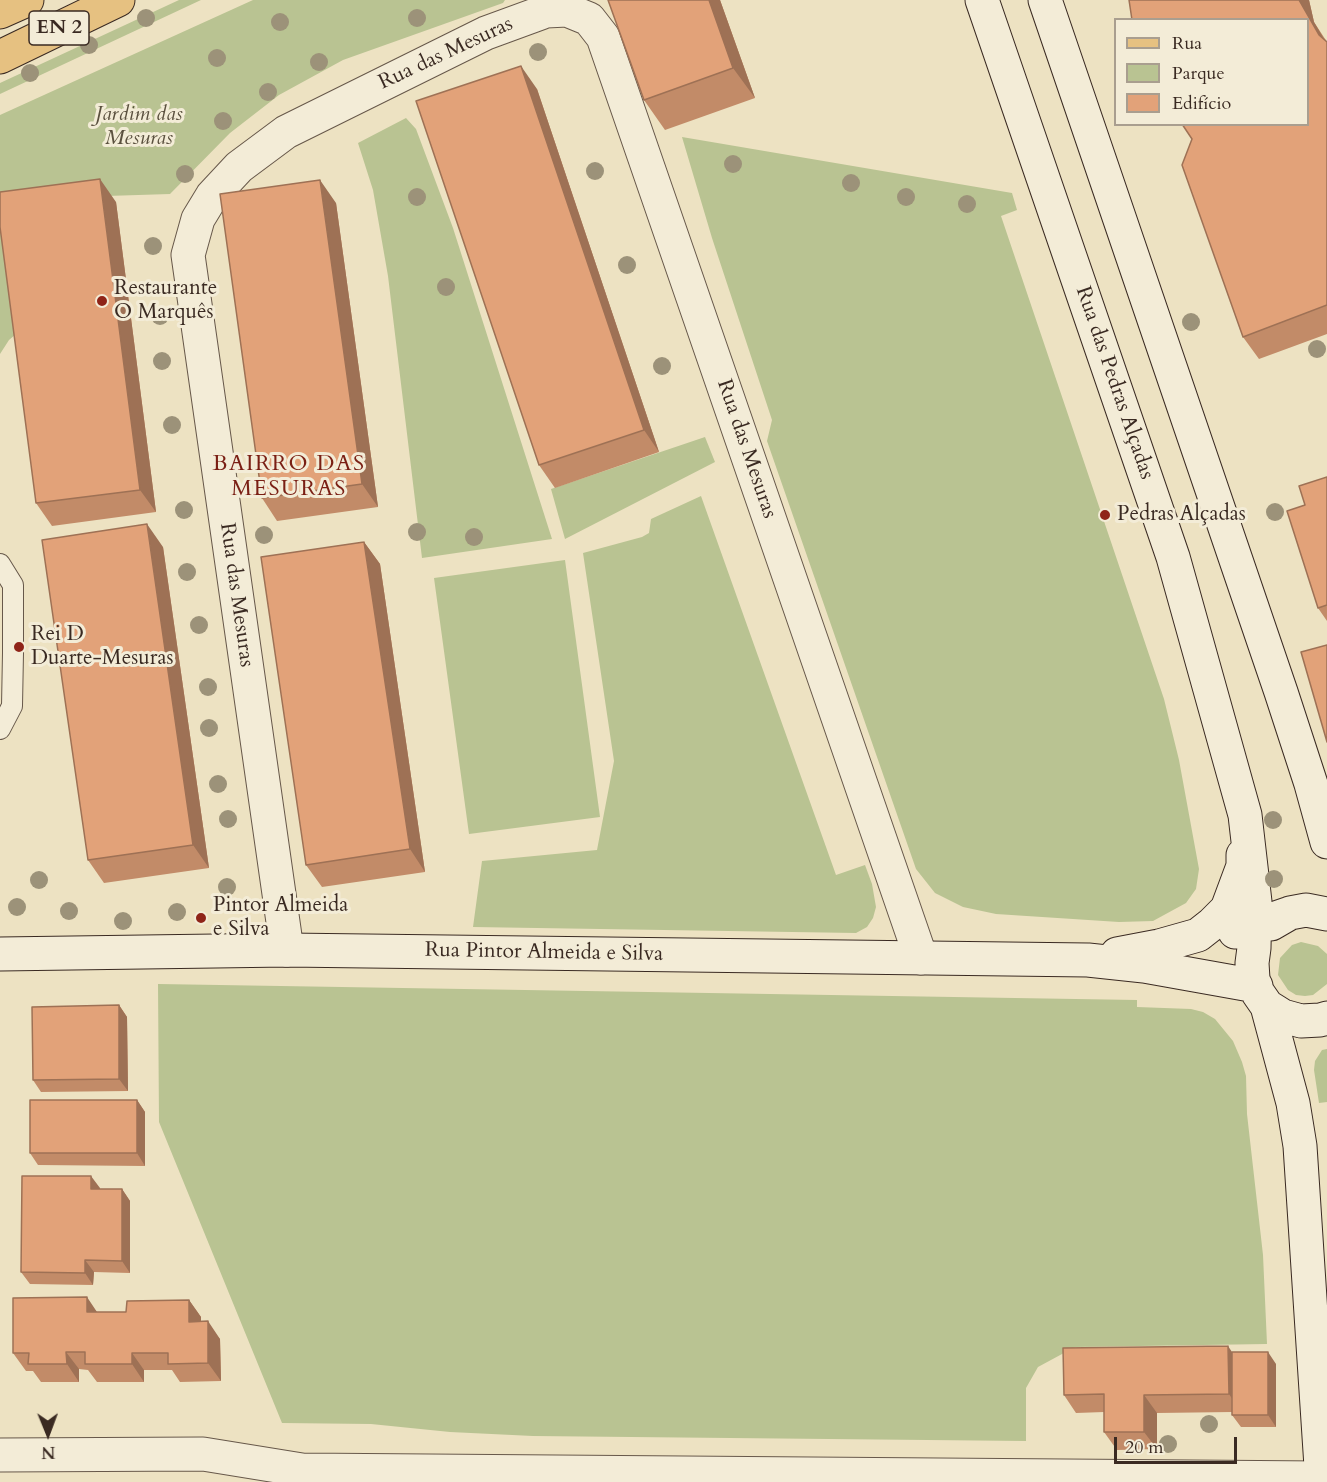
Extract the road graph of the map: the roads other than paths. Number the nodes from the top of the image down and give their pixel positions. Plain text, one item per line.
1 (27, 0) edge
2 (118, 0) edge
3 (982, 0) edge
4 (1045, 0) edge
5 (0, 12) edge
6 (0, 57) edge
7 (0, 564) edge
8 (0, 729) edge
9 (1245, 815) junction
10 (1327, 842) edge
11 (1327, 914) edge
12 (1255, 937) junction
13 (1159, 946) junction
14 (287, 950) junction
15 (0, 954) edge
16 (921, 958) junction
17 (1088, 960) junction
18 (1262, 996) junction
19 (1327, 1018) edge
20 (0, 1455) edge
21 (1322, 1480) edge

1 - 5 main road, EN 2
2 - 6 main road, EN 2
3 - 9 street, Rua das Pedras Alçadas
4 - 10 street
7 - 8 lane
9 - 12 street, Rua das Pedras Alçadas
9 - 13 street, Rua Pintor Almeida e Silva
11 - 12 street
12 - 13 street
12 - 18 street, Rua das Pedras Alçadas
13 - 17 street, Rua Pintor Almeida e Silva
14 - 15 street, Rua Pintor Almeida e Silva
14 - 16 street, Rua Pintor Almeida e Silva
14 - 16 street, Rua das Mesuras
16 - 17 street, Rua Pintor Almeida e Silva
17 - 18 street, Rua Pintor Almeida e Silva
18 - 19 street
18 - 21 street, Rua das Pedras Alçadas
20 - 21 street

